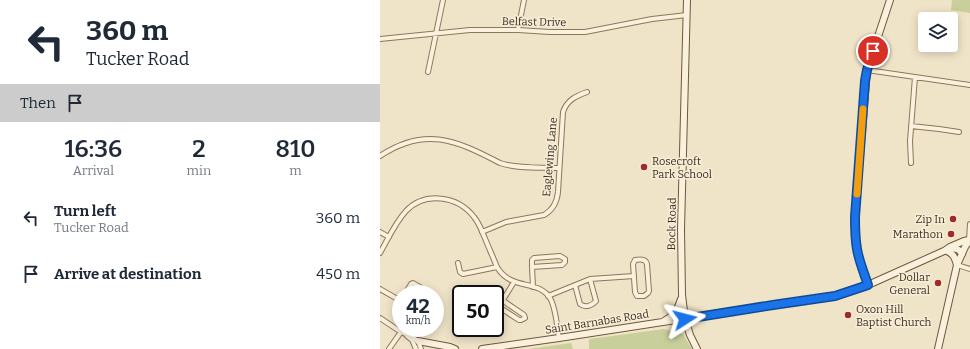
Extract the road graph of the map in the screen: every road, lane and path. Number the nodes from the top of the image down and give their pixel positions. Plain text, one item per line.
1 (443, 0) edge
2 (524, 0) edge
3 (688, 0) edge
4 (890, 0) edge
5 (687, 15) junction
6 (518, 30) junction
7 (436, 33) junction
8 (380, 38) edge
9 (867, 70) junction
10 (428, 72) dead end
11 (915, 77) junction
12 (970, 85) edge
13 (588, 92) dead end
14 (911, 126) junction
15 (959, 132) dead end
16 (380, 156) edge
17 (911, 163) dead end
18 (559, 168) junction
19 (970, 224) edge
20 (380, 232) edge
21 (482, 232) junction
22 (389, 237) junction
23 (970, 240) edge
24 (947, 249) junction
25 (380, 253) edge
26 (962, 254) junction
27 (458, 263) dead end
28 (957, 265) junction
29 (498, 267) junction
30 (532, 267) junction
31 (970, 269) edge
32 (634, 276) junction
33 (590, 280) junction
34 (514, 282) junction
35 (575, 285) junction
36 (868, 285) junction
37 (533, 287) junction
38 (380, 288) edge
39 (392, 295) edge
40 (682, 295) junction
41 (548, 296) junction
42 (504, 297) edge
43 (504, 301) edge
44 (504, 311) edge
45 (380, 318) edge
46 (685, 319) junction
47 (662, 322) junction
48 (392, 326) edge
49 (400, 337) edge
50 (408, 337) edge
51 (412, 337) edge
52 (559, 338) junction
53 (418, 341) junction
54 (389, 349) edge
55 (416, 349) edge
56 (421, 349) edge
57 (455, 349) edge
58 (482, 349) edge
59 (697, 349) edge
60 (938, 349) edge

1 - 7 street
2 - 6 street
3 - 5 main road, Bock Road
4 - 9 main road
5 - 6 street, Belfast Drive
5 - 40 main road, Bock Road
6 - 7 street, Belfast Drive
7 - 8 street, Belfast Drive
7 - 10 street
9 - 11 street
9 - 36 main road
11 - 12 street
11 - 14 street
13 - 18 street, Eaglewing Lane
14 - 15 street
14 - 17 street
16 - 18 street
18 - 21 street, Eaglewing Lane
19 - 23 street
20 - 22 street
21 - 22 street
21 - 29 street
22 - 25 street
23 - 24 main road, Saint Barnabas Road
23 - 26 main road
24 - 26 main road
24 - 28 main road
24 - 36 main road, Saint Barnabas Road
26 - 28 main road
27 - 29 street
28 - 31 street
28 - 60 main road
29 - 34 street
30 - 30 street
30 - 37 street
32 - 32 street
32 - 33 street
33 - 35 street
33 - 35 street
34 - 37 street
34 - 42 street
35 - 41 street
36 - 46 main road, Saint Barnabas Road
37 - 41 street
38 - 39 street
40 - 46 main road, Bock Road
40 - 47 main road
41 - 52 street
43 - 44 street
45 - 48 street
46 - 47 main road, Saint Barnabas Road
46 - 59 main road, Bock Road
47 - 52 main road, Saint Barnabas Road
49 - 54 street
50 - 55 street
51 - 53 street
52 - 58 main road, Saint Barnabas Road
53 - 56 street
53 - 57 main road

